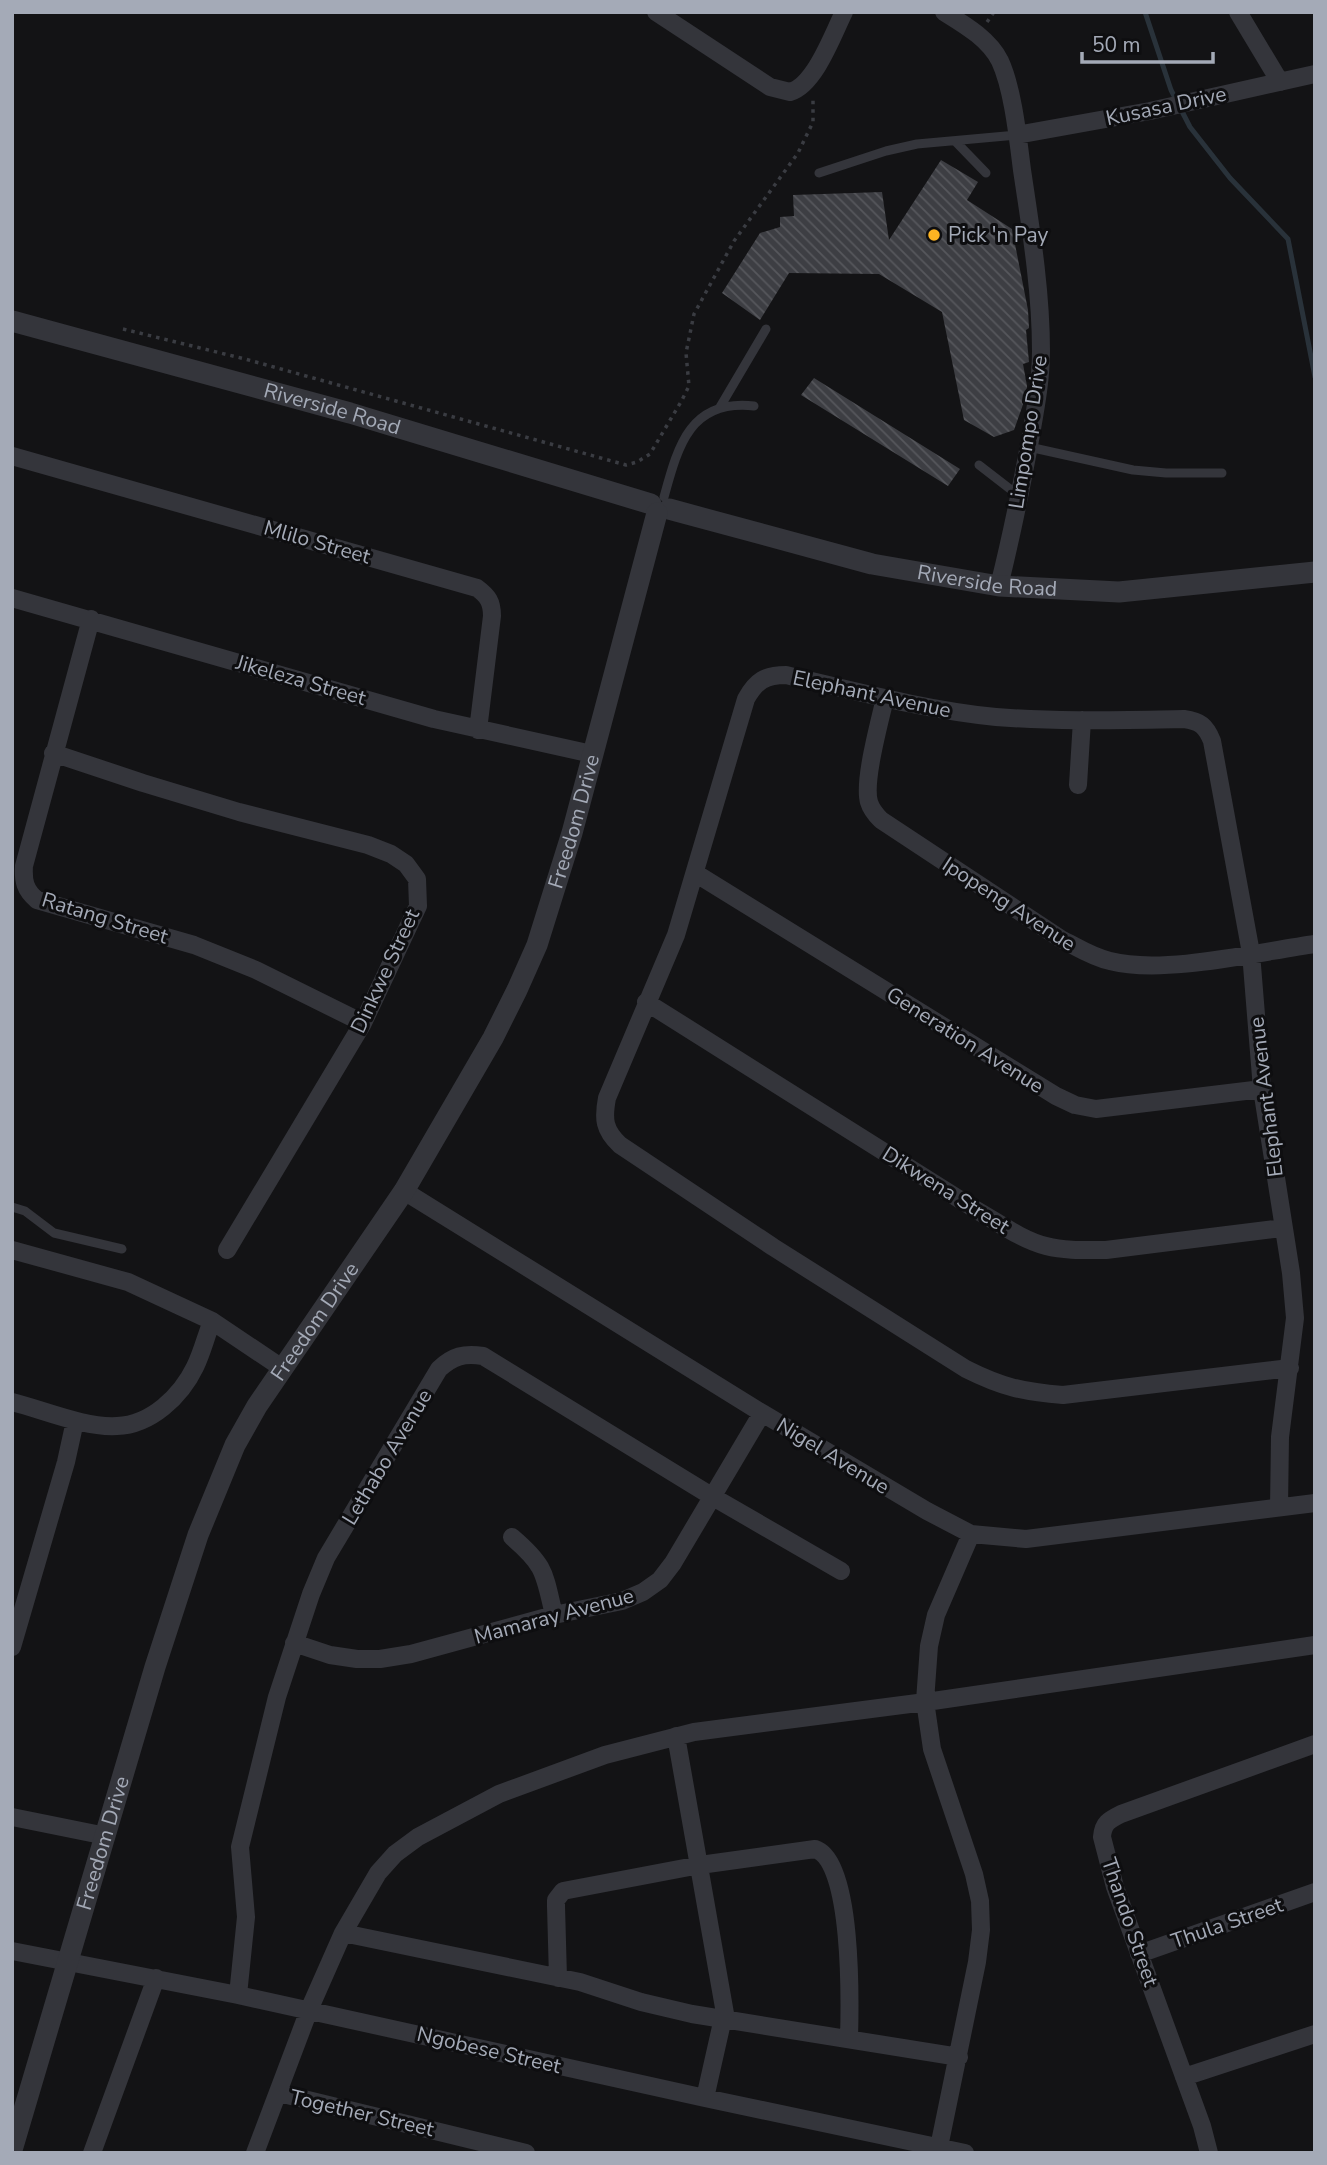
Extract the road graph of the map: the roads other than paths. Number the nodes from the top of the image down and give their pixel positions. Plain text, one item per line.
1 (656, 12) edge
2 (844, 12) edge
3 (944, 12) edge
4 (1238, 12) edge
5 (1315, 74) edge
6 (1280, 82) junction
7 (1017, 135) junction
8 (956, 142) junction
9 (819, 173) dead end
10 (986, 173) dead end
11 (12, 321) edge
12 (766, 329) dead end
13 (754, 406) dead end
14 (720, 407) junction
15 (1029, 447) junction
16 (12, 456) edge
17 (979, 465) dead end
18 (1222, 472) dead end
19 (1019, 496) junction
20 (660, 506) junction
21 (1313, 572) edge
22 (999, 586) junction
23 (12, 598) edge
24 (91, 620) junction
25 (885, 698) junction
26 (1082, 720) junction
27 (478, 730) junction
28 (54, 753) junction
29 (592, 754) junction
30 (1078, 785) dead end
31 (695, 873) junction
32 (1315, 944) edge
33 (1251, 953) junction
34 (646, 1002) junction
35 (363, 1023) junction
36 (1262, 1089) junction
37 (404, 1191) junction
38 (12, 1208) edge
39 (1282, 1228) junction
40 (122, 1249) dead end
41 (12, 1250) edge
42 (227, 1250) dead end
43 (212, 1321) junction
44 (282, 1368) junction
45 (1290, 1368) junction
46 (12, 1402) edge
47 (762, 1413) junction
48 (75, 1421) junction
49 (713, 1497) junction
50 (1315, 1503) edge
51 (1279, 1507) junction
52 (971, 1534) junction
53 (512, 1536) dead end
54 (841, 1571) dead end
55 (554, 1615) junction
56 (294, 1643) junction
57 (1315, 1645) edge
58 (12, 1647) edge
59 (925, 1701) junction
60 (676, 1736) junction
61 (1315, 1744) edge
62 (12, 1817) edge
63 (106, 1836) junction
64 (700, 1865) junction
65 (1315, 1892) edge
66 (343, 1933) junction
67 (12, 1951) edge
68 (1139, 1954) junction
69 (69, 1961) junction
70 (156, 1978) junction
71 (558, 1978) junction
72 (238, 1995) junction
73 (309, 2010) junction
74 (725, 2018) junction
75 (1315, 2034) edge
76 (849, 2039) junction
77 (958, 2057) junction
78 (1184, 2077) junction
79 (279, 2094) junction
80 (705, 2098) junction
81 (939, 2147) junction
82 (12, 2150) edge
83 (92, 2153) edge
84 (255, 2153) edge
85 (526, 2153) edge
86 (965, 2153) edge
87 (1209, 2153) edge

1 - 2 street
3 - 7 street, Limpompo Drive
4 - 6 street
5 - 6 street, Kusasa Drive
6 - 7 street, Kusasa Drive
7 - 8 lane
7 - 15 street, Limpompo Drive
8 - 9 lane
8 - 10 lane
11 - 20 street, Riverside Road
12 - 14 lane
13 - 14 lane
14 - 20 lane
15 - 18 lane
15 - 19 street, Limpompo Drive
16 - 27 street, Mlilo Street
17 - 19 lane
19 - 22 street, Limpompo Drive
20 - 22 street, Riverside Road
20 - 29 street, Freedom Drive
21 - 22 street, Riverside Road
23 - 24 street, Jikeleza Street
24 - 27 street, Jikeleza Street
24 - 28 street, Ratang Street
25 - 26 street, Elephant Avenue
25 - 31 street, Elephant Avenue
25 - 33 street, Ipopeng Avenue
26 - 30 street
26 - 33 street, Elephant Avenue
27 - 29 street, Jikeleza Street
28 - 35 street, Ratang Street
28 - 35 street, Dinkwe Street
29 - 37 street, Freedom Drive
31 - 34 street, Elephant Avenue
31 - 36 street, Generation Avenue
32 - 33 street, Ipopeng Avenue
33 - 36 street, Elephant Avenue
34 - 39 street, Dikwena Street
34 - 45 street, Elephant Avenue
35 - 42 street, Dinkwe Street
36 - 39 street, Elephant Avenue
37 - 44 street, Freedom Drive
37 - 47 street, Nigel Avenue
38 - 40 lane
39 - 45 street, Elephant Avenue
41 - 43 street
43 - 44 street
43 - 48 street
44 - 63 street, Freedom Drive
45 - 51 street
46 - 48 street
47 - 49 street, Mamaray Avenue
47 - 52 street, Nigel Avenue
48 - 58 street
49 - 54 street, Lethabo Avenue
49 - 55 street, Mamaray Avenue
49 - 56 street, Lethabo Avenue
50 - 51 street, Nigel Avenue
51 - 52 street, Nigel Avenue
52 - 59 street
53 - 55 street
55 - 56 street, Mamaray Avenue
56 - 72 street, Lethabo Avenue
57 - 59 street
59 - 60 street
59 - 77 street
60 - 64 street
60 - 66 street
61 - 68 street, Thando Street
62 - 63 street
63 - 69 street, Freedom Drive
64 - 71 street
64 - 74 street
64 - 76 street
65 - 68 street, Thula Street
66 - 71 street
66 - 73 street
67 - 69 street, Ngobese Street
68 - 78 street, Thando Street
69 - 70 street, Ngobese Street
69 - 82 street, Freedom Drive
70 - 72 street, Ngobese Street
70 - 83 street
71 - 74 street
72 - 73 street, Ngobese Street
73 - 79 street
73 - 80 street, Ngobese Street
74 - 76 street
74 - 80 street
75 - 78 street
76 - 77 street
77 - 81 street
78 - 87 street, Thando Street
79 - 84 street
79 - 85 street, Together Street
80 - 81 street, Ngobese Street
81 - 86 street, Ngobese Street

